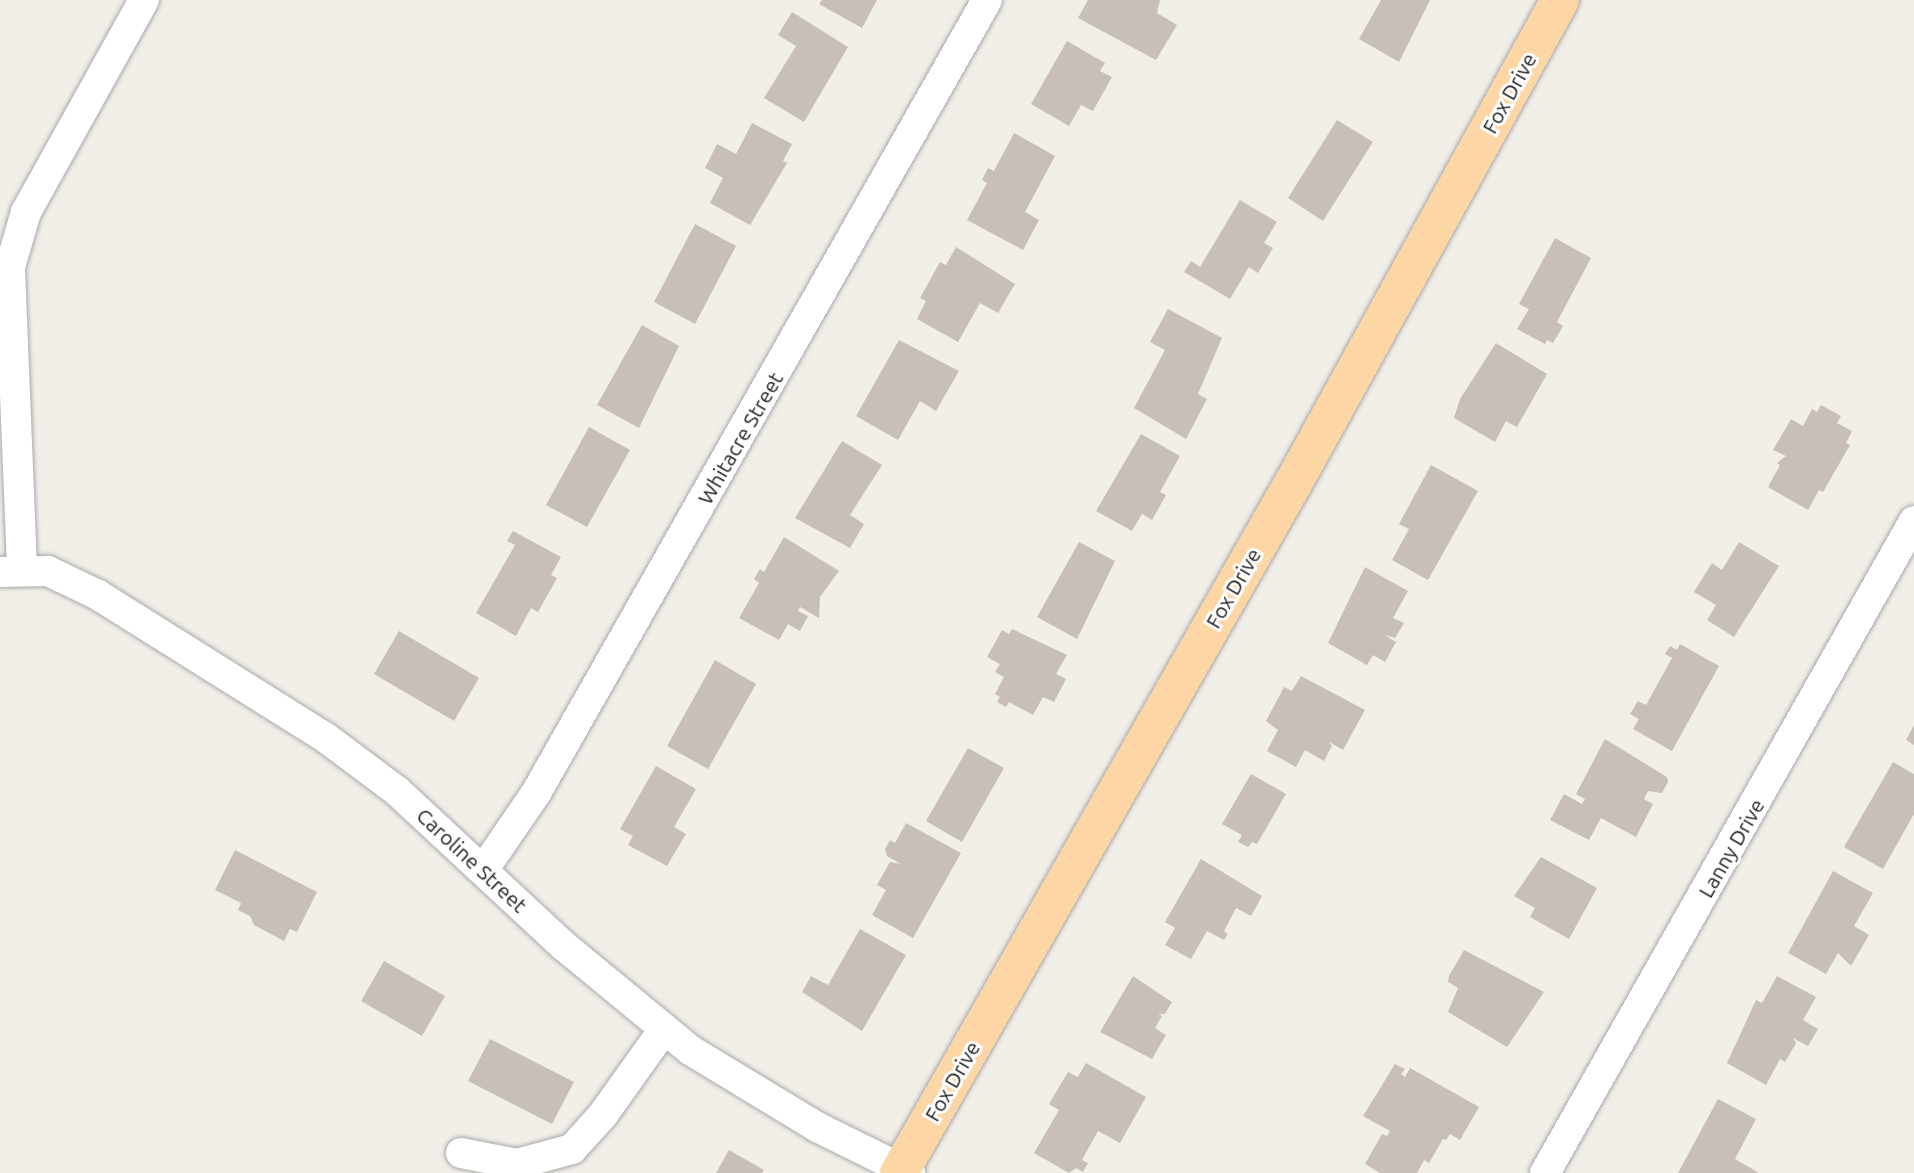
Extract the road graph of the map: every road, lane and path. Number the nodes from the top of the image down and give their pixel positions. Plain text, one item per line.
1 (144, 0) edge
2 (987, 0) edge
3 (1560, 0) edge
4 (1914, 521) edge
5 (11, 570) edge
6 (484, 869) junction
7 (664, 1029) junction
8 (461, 1153) dead end
9 (904, 1172) edge
10 (1545, 1173) edge

1 - 5 street
2 - 6 street, Whitacre Street
3 - 9 main road, Fox Drive
4 - 10 street, Lanny Drive
5 - 6 street, Caroline Street
6 - 7 street, Caroline Street
7 - 8 street
7 - 9 street, Caroline Street

